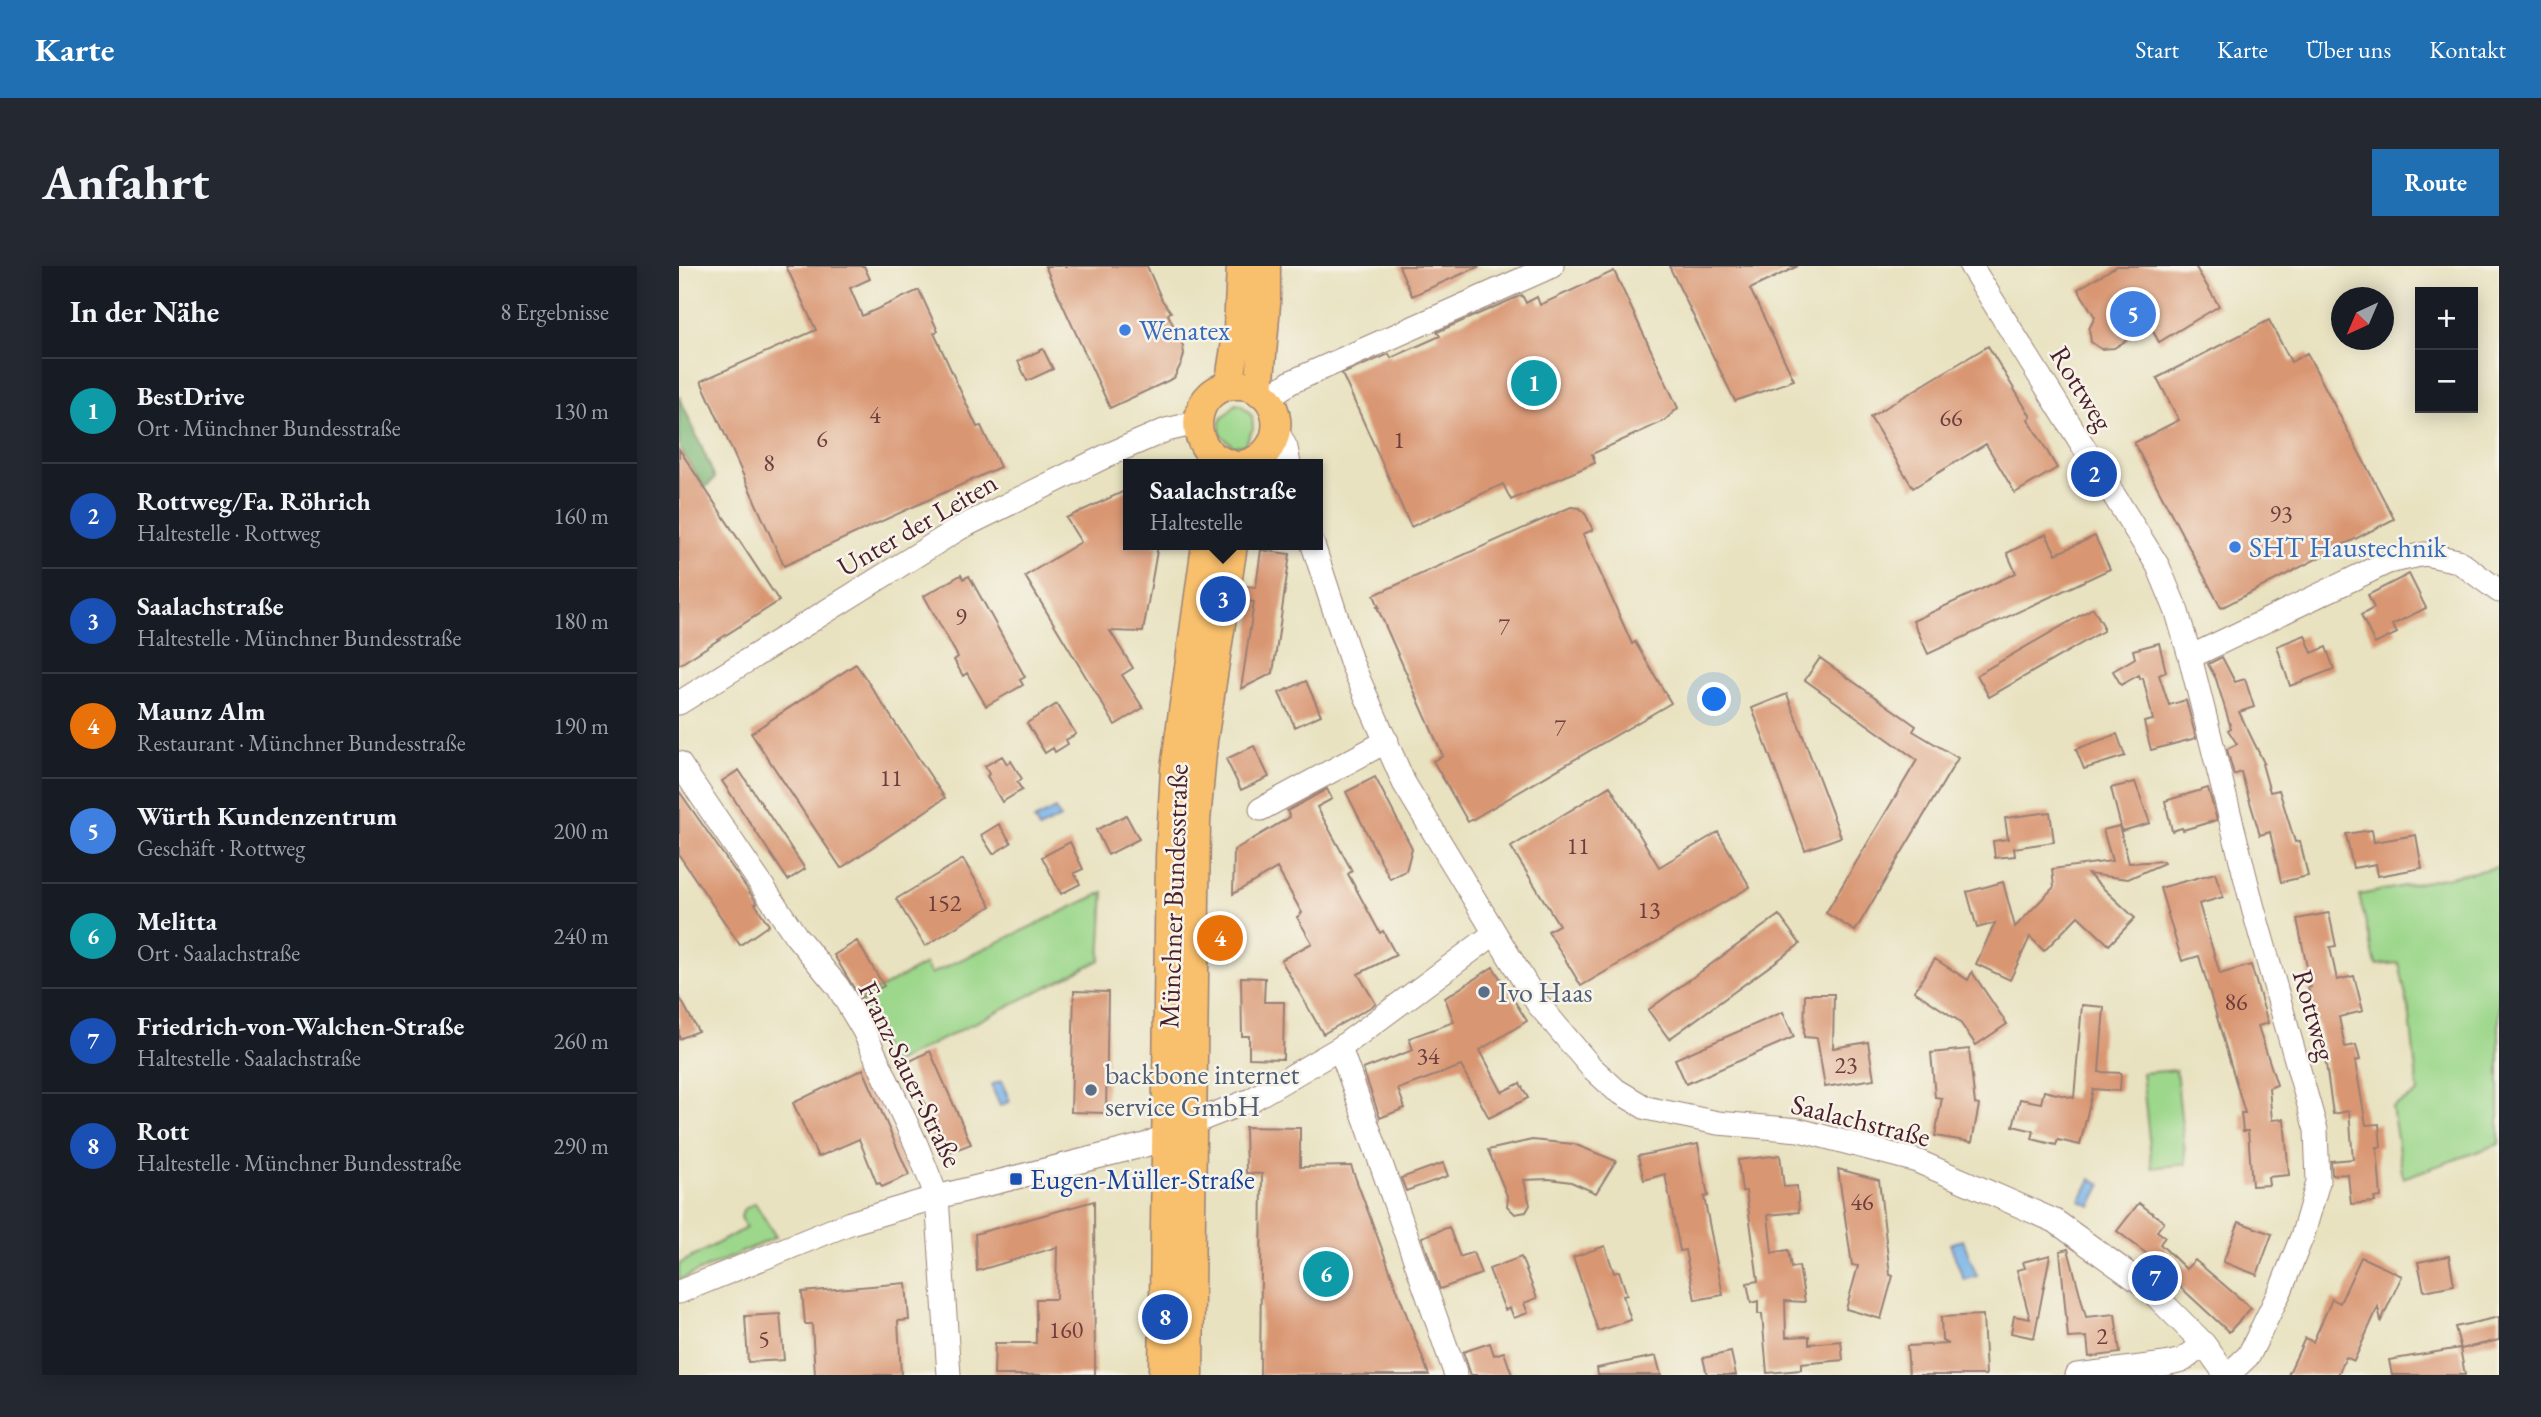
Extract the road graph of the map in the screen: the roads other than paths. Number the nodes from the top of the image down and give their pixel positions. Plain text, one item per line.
1 (1241, 266) edge
2 (1266, 266) edge
3 (1552, 266) edge
4 (1971, 266) edge
5 (1229, 386) junction
6 (1263, 395) junction
7 (1197, 423) junction
8 (1277, 430) junction
9 (1232, 459) edge
10 (1250, 459) edge
11 (1288, 459) edge
12 (1205, 550) edge
13 (1232, 550) edge
14 (1315, 550) edge
15 (2499, 591) edge
16 (2190, 657) junction
17 (679, 703) edge
18 (1387, 741) junction
19 (679, 763) edge
20 (1261, 809) dead end
21 (1495, 933) junction
22 (1340, 1048) junction
23 (1193, 1123) junction
24 (1166, 1135) junction
25 (937, 1197) junction
26 (679, 1292) edge
27 (2204, 1344) junction
28 (949, 1375) edge
29 (1163, 1375) edge
30 (1189, 1375) edge
31 (1457, 1375) edge
32 (2077, 1375) edge
33 (2227, 1375) edge

1 - 5 main road
2 - 6 main road
3 - 6 street
4 - 16 street, Rottweg
5 - 6 main road
5 - 7 main road
6 - 8 main road
7 - 9 main road
7 - 17 street, Unter der Leiten
8 - 10 main road
8 - 11 street
12 - 24 main road, Münchner Bundesstraße
13 - 23 main road, Münchner Bundesstraße
14 - 18 street, Saalachstraße
15 - 16 street
16 - 33 street, Rottweg
18 - 20 street
18 - 21 street, Saalachstraße
19 - 25 street, Franz-Sauer-Straße
21 - 22 street
21 - 27 street, Saalachstraße
22 - 23 street
22 - 31 street
23 - 24 street
23 - 30 main road, Münchner Bundesstraße
24 - 25 street
24 - 29 main road, Münchner Bundesstraße
25 - 26 street
25 - 28 street, Franz-Sauer-Straße
27 - 32 street
27 - 33 street, Saalachstraße

